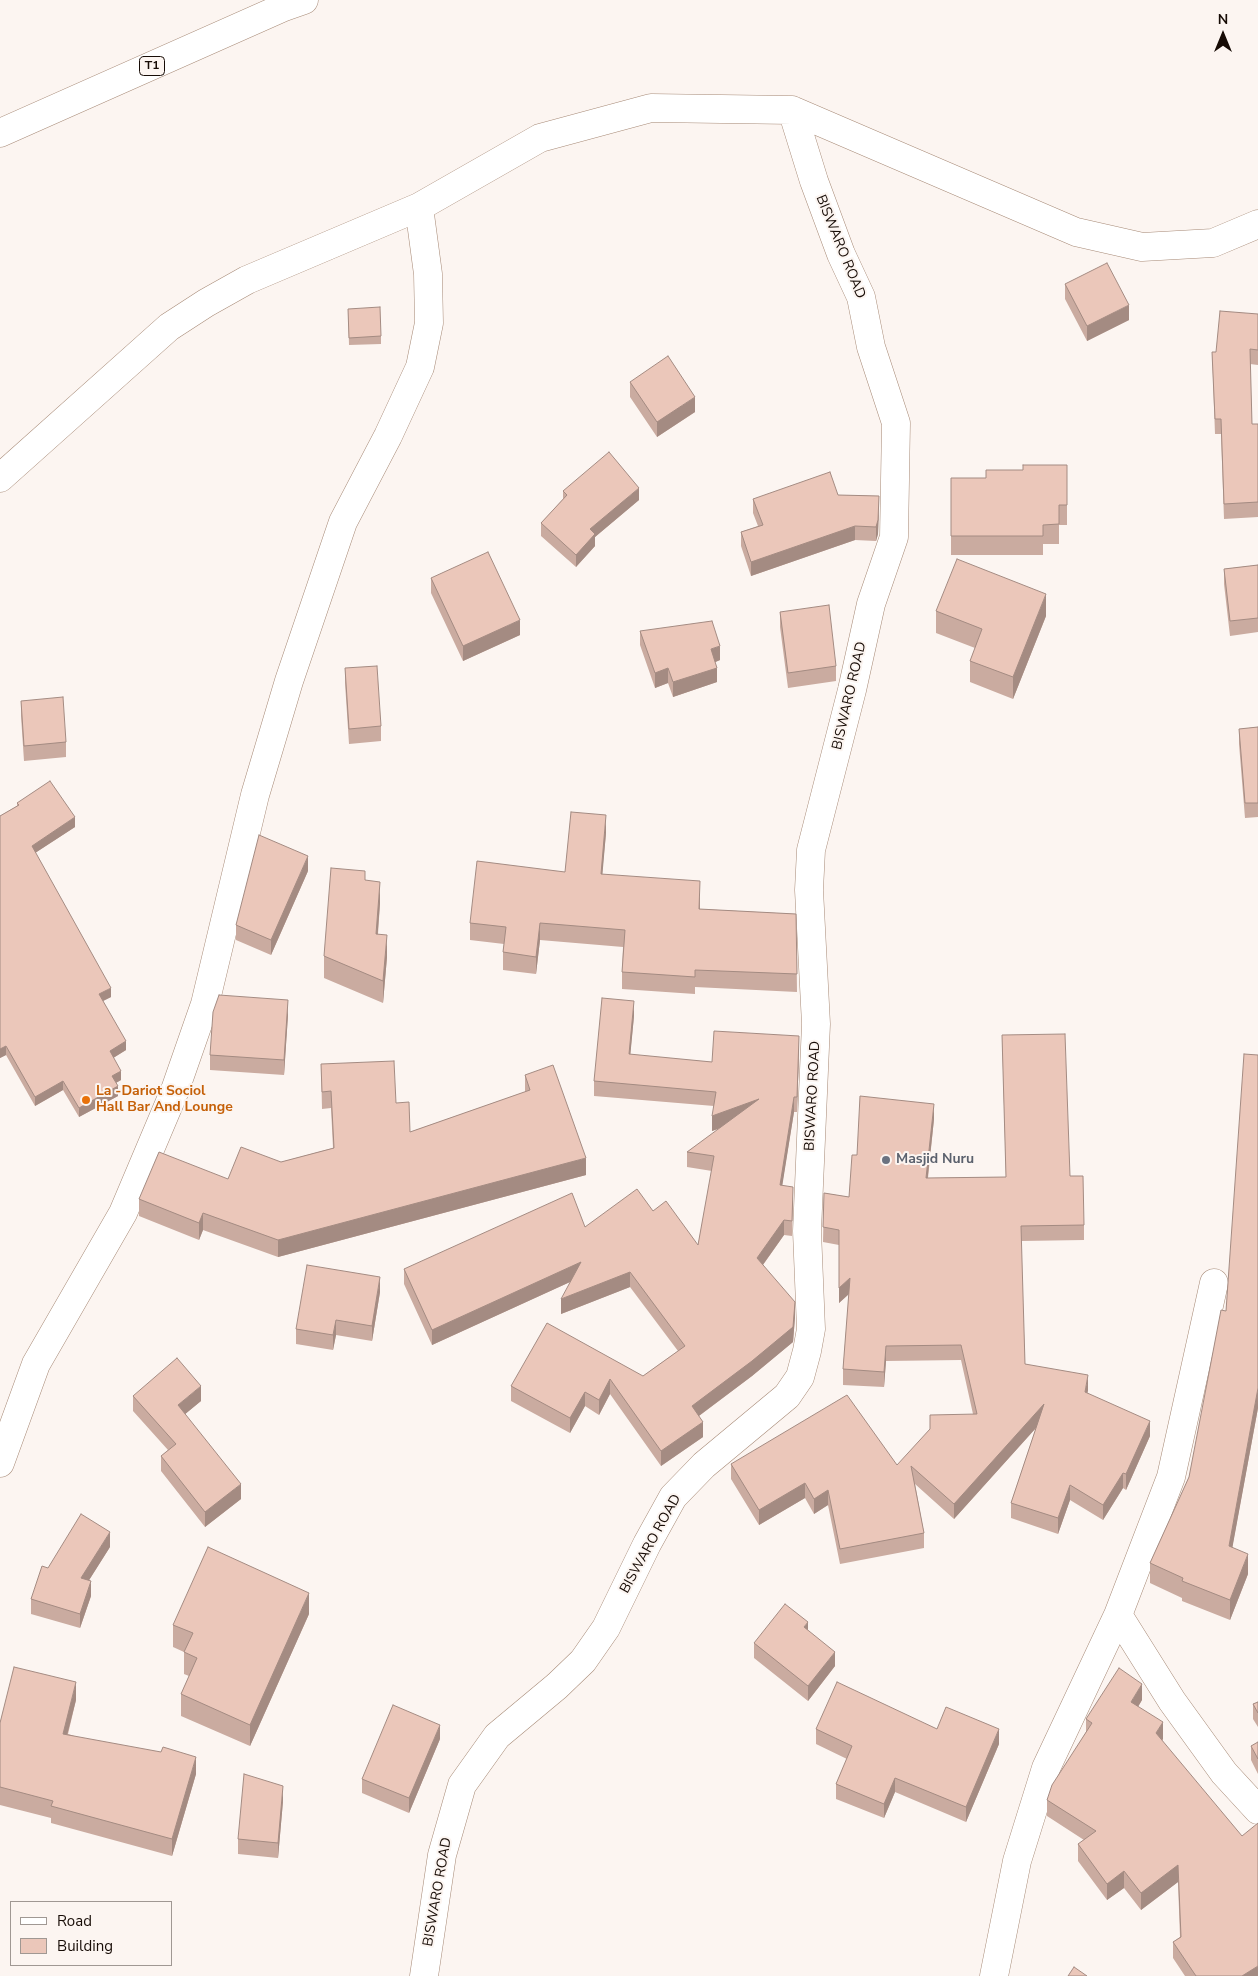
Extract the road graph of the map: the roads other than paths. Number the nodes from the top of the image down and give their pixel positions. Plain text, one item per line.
1 (304, 0) edge
2 (792, 110) junction
3 (0, 133) edge
4 (419, 207) junction
5 (1258, 224) edge
6 (0, 478) edge
7 (1214, 1283) dead end
8 (0, 1463) edge
9 (1118, 1615) junction
10 (1258, 1810) edge
11 (424, 1976) edge
12 (994, 1976) edge

1 - 3 main road, T1
2 - 4 main road
2 - 5 main road
2 - 11 main road, BISWARO ROAD
4 - 6 main road
4 - 8 main road
7 - 9 main road
9 - 10 main road
9 - 12 main road

